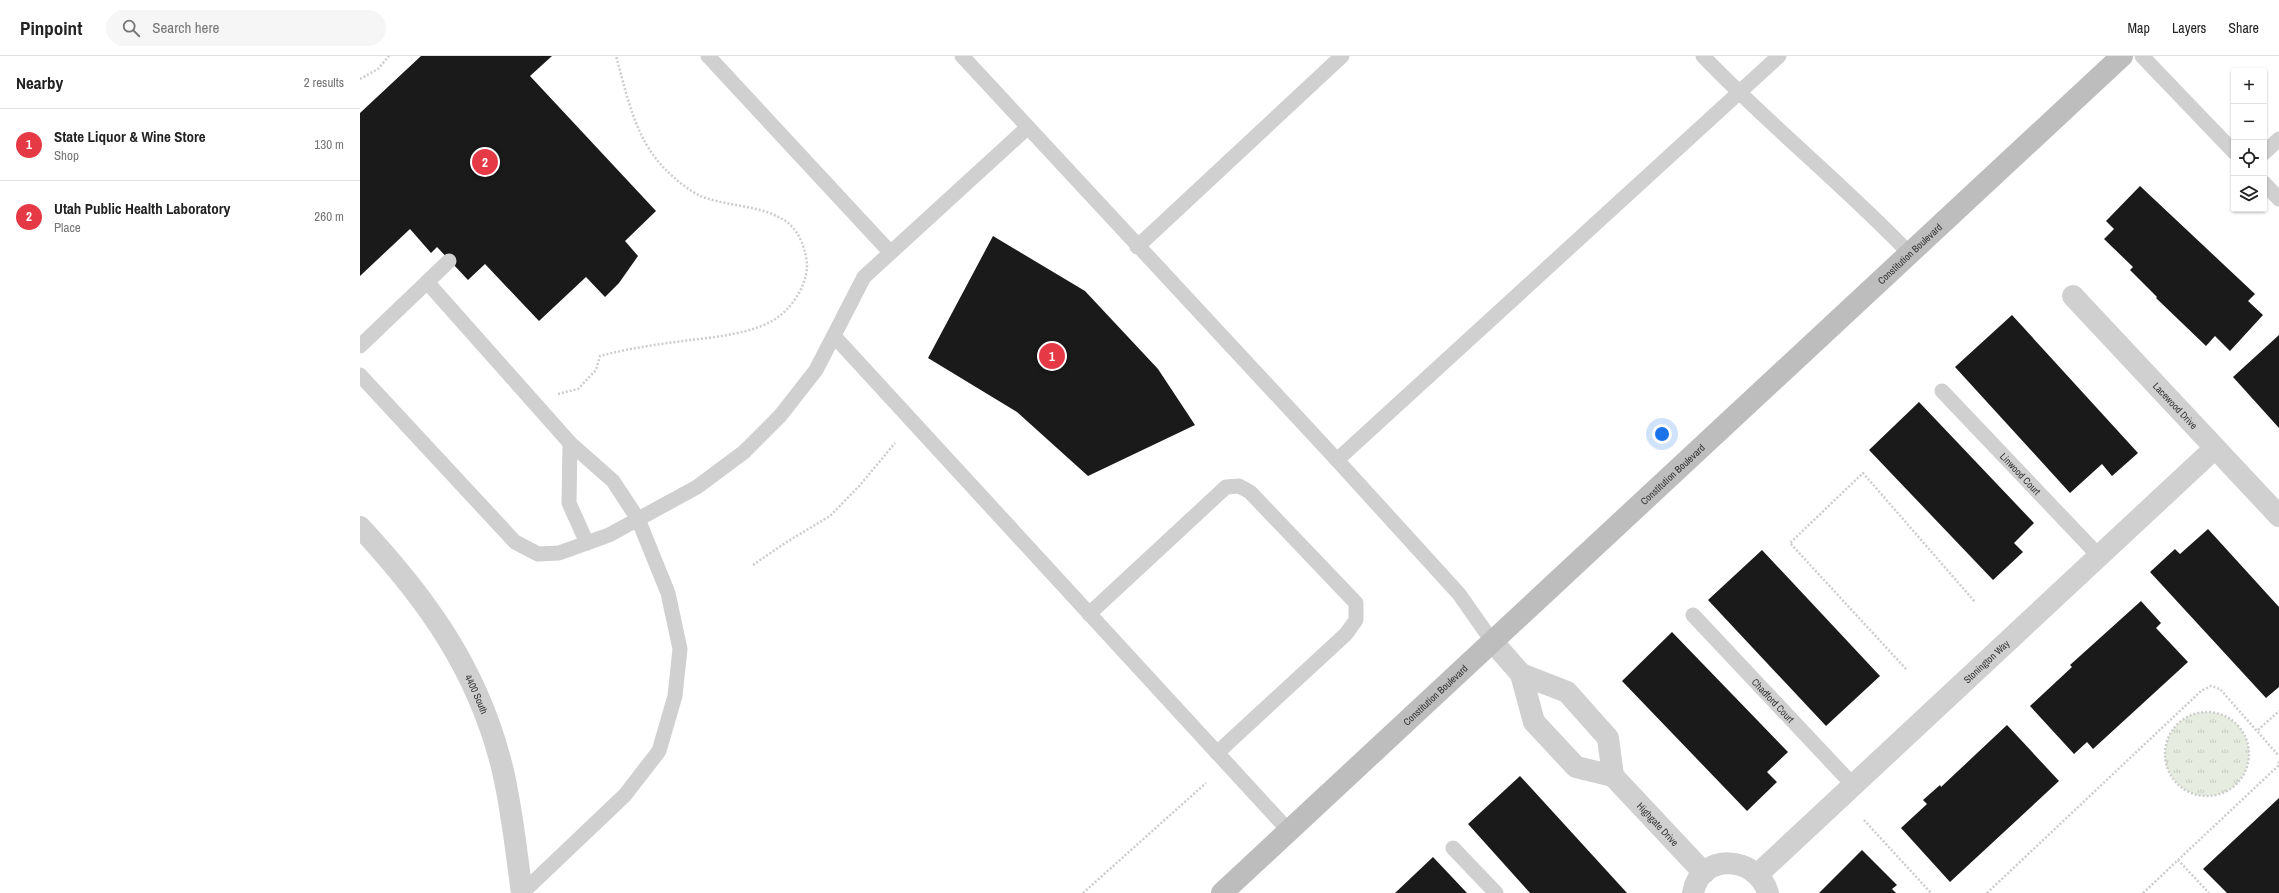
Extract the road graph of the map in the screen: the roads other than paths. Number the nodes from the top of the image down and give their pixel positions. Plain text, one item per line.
1 (708, 56) edge
2 (962, 56) edge
3 (1342, 56) edge
4 (1703, 56) edge
5 (1779, 56) edge
6 (2122, 56) edge
7 (2142, 56) edge
8 (1739, 94) junction
9 (1028, 127) junction
10 (2279, 139) edge
11 (2231, 149) edge
12 (2267, 150) edge
13 (2267, 186) edge
14 (2279, 199) edge
15 (1137, 247) junction
16 (890, 252) junction
17 (1910, 254) junction
18 (449, 261) dead end
19 (427, 282) junction
20 (2073, 296) dead end
21 (834, 336) junction
22 (360, 346) edge
23 (360, 375) edge
24 (1942, 391) dead end
25 (570, 443) junction
26 (2216, 448) junction
27 (1337, 460) junction
28 (2279, 516) edge
29 (638, 519) junction
30 (360, 527) edge
31 (587, 543) junction
32 (2099, 556) junction
33 (1089, 614) junction
34 (1693, 615) dead end
35 (1492, 641) junction
36 (1521, 674) junction
37 (1217, 753) junction
38 (1613, 776) junction
39 (1853, 785) junction
40 (1289, 831) junction
41 (1453, 848) dead end
42 (1704, 873) junction
43 (1758, 874) junction
44 (522, 893) edge
45 (1222, 893) edge
46 (1496, 893) edge
47 (1693, 893) edge
48 (1768, 893) edge

1 - 16 lane
2 - 9 lane
3 - 15 lane
4 - 8 lane
5 - 8 lane
6 - 17 main road, Constitution Boulevard
7 - 11 lane
8 - 17 lane
8 - 27 lane
9 - 15 lane
9 - 16 lane
10 - 12 lane
13 - 14 lane
15 - 27 lane
16 - 21 lane
17 - 35 main road, Constitution Boulevard
18 - 19 lane
19 - 22 lane
19 - 25 lane
20 - 26 street, Lacewood Drive
21 - 29 lane
21 - 33 lane
23 - 31 lane
24 - 32 lane, Linwood Court
25 - 29 lane
25 - 31 lane
26 - 28 street, Lacewood Drive
26 - 32 street, Stonington Way
27 - 35 lane
29 - 31 lane
29 - 44 lane
30 - 44 street, 4400 South
32 - 39 street, Stonington Way
33 - 37 lane
33 - 37 lane
34 - 39 lane, Chadford Court
35 - 36 street
35 - 40 main road, Constitution Boulevard
36 - 38 street
36 - 38 street
37 - 40 lane
38 - 42 street, Highgate Drive
39 - 43 street, Stonington Way
40 - 45 main road, Constitution Boulevard
41 - 46 lane
42 - 43 street
42 - 47 street
43 - 48 street

